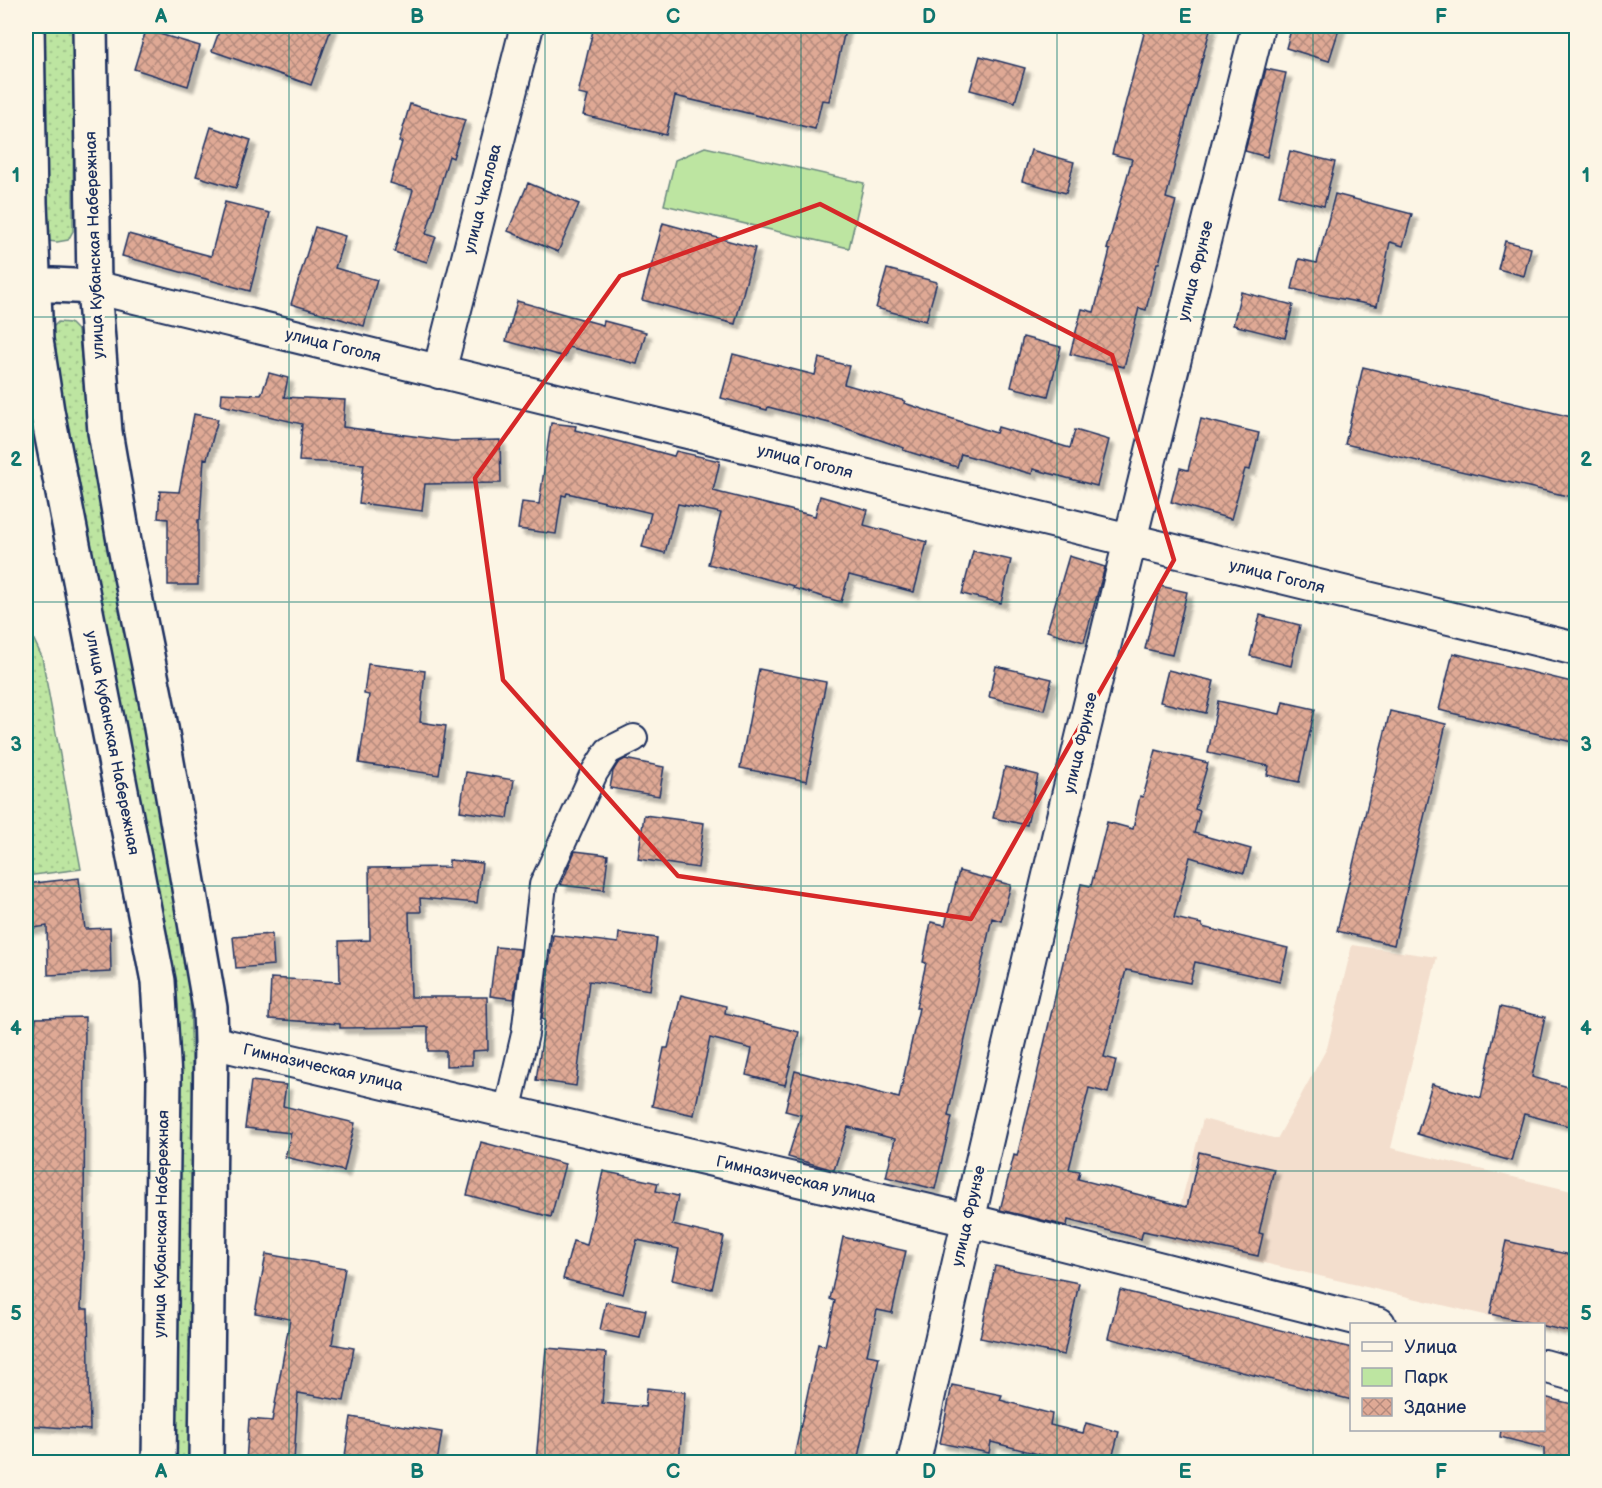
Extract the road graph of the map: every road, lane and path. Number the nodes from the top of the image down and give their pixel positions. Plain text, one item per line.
1 (27, 26) edge
2 (90, 26) edge
3 (527, 26) edge
4 (1258, 26) edge
5 (33, 284) junction
6 (94, 287) junction
7 (440, 372) junction
8 (1129, 541) junction
9 (1576, 649) edge
10 (634, 738) dead end
11 (211, 1042) junction
12 (507, 1112) junction
13 (968, 1220) junction
14 (1375, 1323) edge
15 (1545, 1366) edge
16 (1576, 1375) edge
17 (159, 1462) edge
18 (206, 1462) edge
19 (914, 1462) edge

1 - 5 main road, улица Кубанская Набережная
2 - 6 main road, улица Кубанская Набережная
3 - 7 street, улица Чкалова
4 - 8 street, улица Фрунзе
5 - 6 main road, улица Гоголя
5 - 17 main road, улица Кубанская Набережная
6 - 7 street, улица Гоголя
6 - 11 main road, улица Кубанская Набережная
7 - 8 street, улица Гоголя
8 - 9 street, улица Гоголя
8 - 13 street, улица Фрунзе
10 - 12 street
11 - 12 street, Гимназическая улица
11 - 18 main road, улица Кубанская Набережная
12 - 13 street, Гимназическая улица
13 - 14 street, Гимназическая улица
13 - 19 street, улица Фрунзе
15 - 16 street

